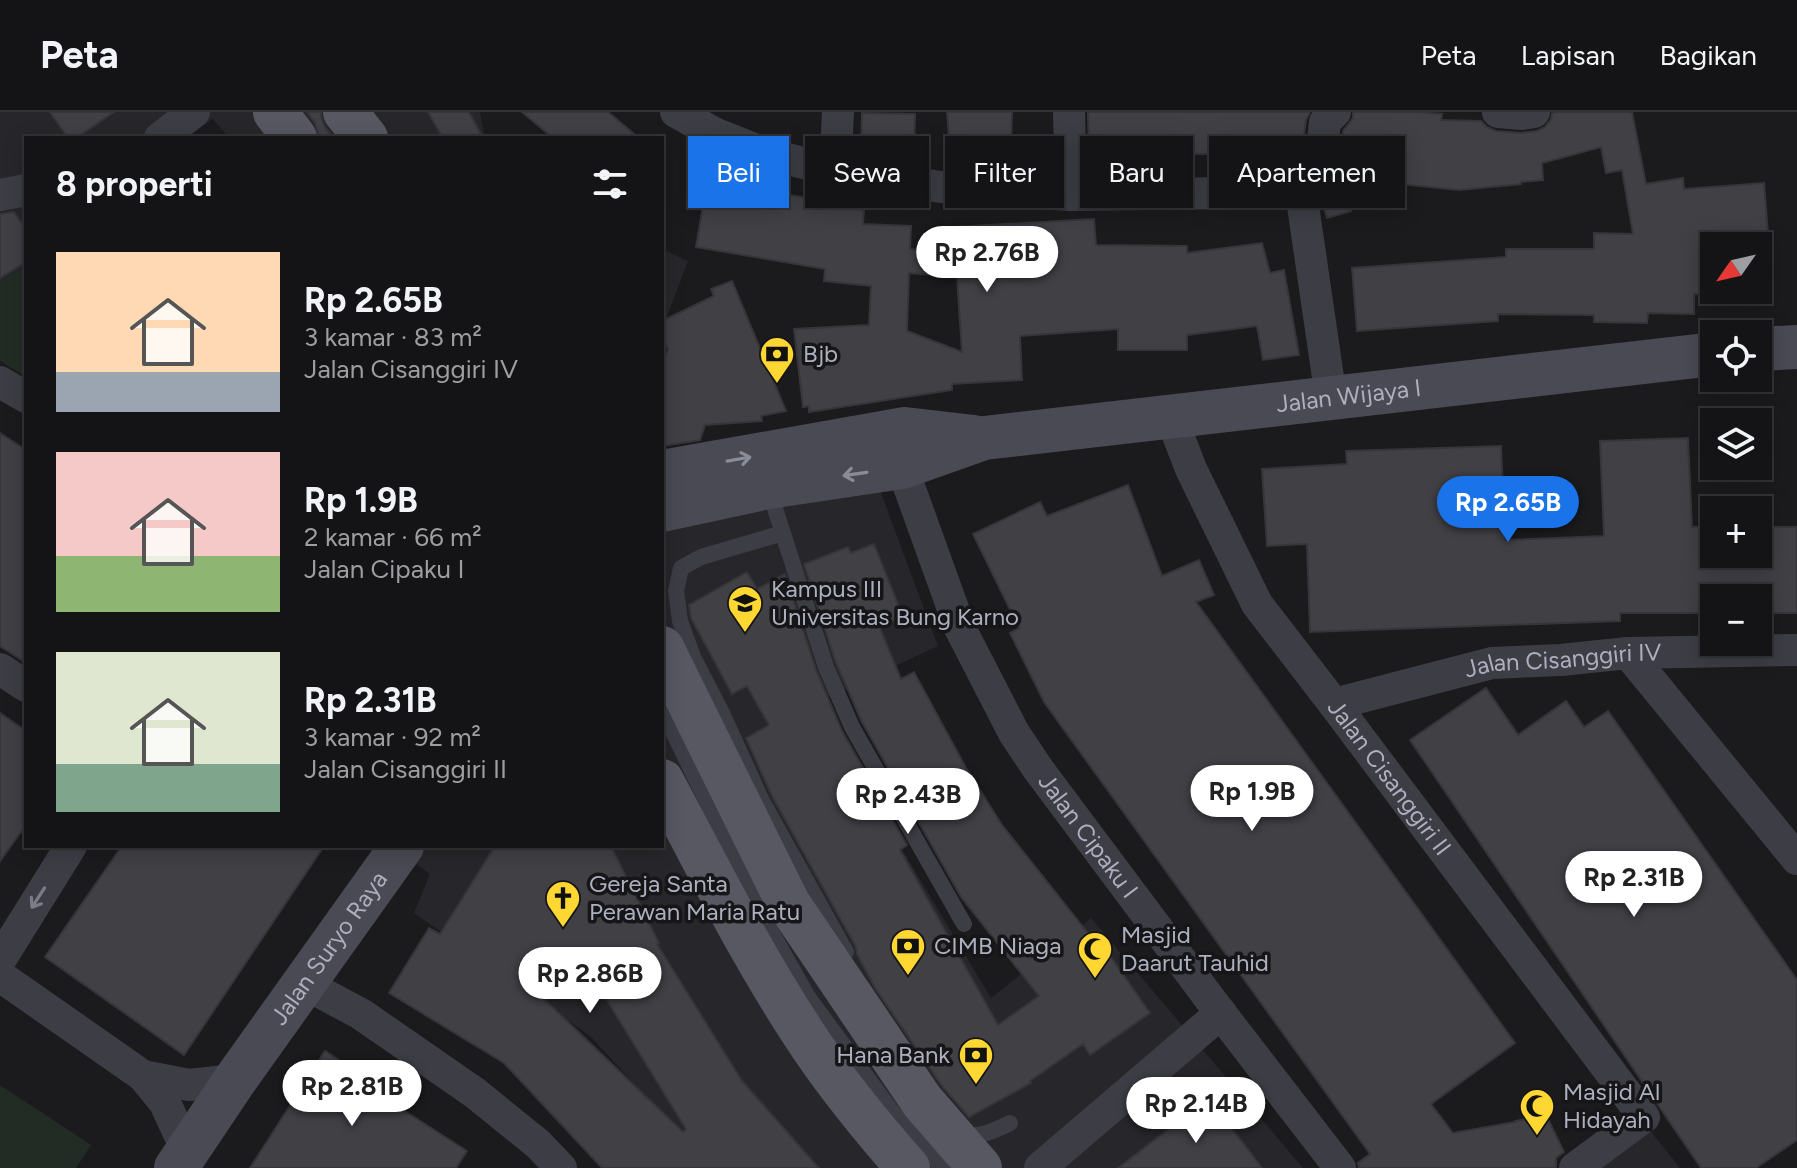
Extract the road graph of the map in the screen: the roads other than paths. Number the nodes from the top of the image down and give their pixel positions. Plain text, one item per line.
1 (275, 112) edge
2 (282, 112) edge
3 (338, 112) edge
4 (345, 112) edge
5 (676, 112) edge
6 (838, 112) edge
7 (1069, 112) edge
8 (1335, 112) edge
9 (1498, 112) edge
10 (1534, 112) edge
11 (192, 113) edge
12 (163, 136) edge
13 (293, 136) edge
14 (302, 136) edge
15 (357, 136) edge
16 (364, 136) edge
17 (837, 136) edge
18 (1323, 136) edge
19 (805, 163) edge
20 (929, 185) edge
21 (24, 190) edge
22 (1209, 193) edge
23 (0, 195) edge
24 (1071, 195) junction
25 (1303, 208) edge
26 (1797, 347) edge
27 (1772, 348) edge
28 (1700, 356) edge
29 (0, 382) edge
30 (24, 396) edge
31 (1331, 398) junction
32 (1171, 417) junction
33 (984, 438) junction
34 (902, 467) junction
35 (664, 472) edge
36 (768, 487) junction
37 (664, 510) edge
38 (783, 533) junction
39 (1797, 650) edge
40 (1628, 653) junction
41 (0, 669) edge
42 (665, 677) edge
43 (24, 685) edge
44 (1334, 704) junction
45 (719, 736) junction
46 (664, 785) edge
47 (70, 848) edge
48 (401, 848) edge
49 (1797, 859) edge
50 (736, 921) junction
51 (964, 924) dead end
52 (0, 960) edge
53 (839, 961) junction
54 (0, 976) edge
55 (303, 983) junction
56 (1221, 1013) junction
57 (891, 1027) dead end
58 (143, 1076) junction
59 (235, 1080) junction
60 (922, 1101) junction
61 (1010, 1123) dead end
62 (529, 1156) edge
63 (182, 1160) edge
64 (561, 1168) edge
65 (908, 1168) edge
66 (933, 1168) edge
67 (942, 1168) edge
68 (980, 1168) edge
69 (1040, 1168) edge
70 (1340, 1168) edge
71 (1575, 1168) edge

1 - 13 main road
2 - 14 lane
3 - 15 lane
4 - 16 main road
5 - 19 street
6 - 17 street
7 - 24 street
8 - 18 street
9 - 10 street
11 - 12 street
20 - 24 street
21 - 23 street
22 - 24 street
25 - 31 street
26 - 27 main road
28 - 31 main road, Jalan Wijaya I
29 - 30 street
31 - 32 main road, Jalan Wijaya I
32 - 33 main road, Jalan Wijaya I
32 - 44 street, Jalan Cisanggiri II
33 - 34 main road, Jalan Wijaya I
35 -> 33 main road, Jalan Wijaya I
34 -> 36 main road, Jalan Wijaya I
34 - 56 street, Jalan Cipaku I
36 - 37 main road, Jalan Wijaya I
36 - 38 lane
38 - 45 lane
38 - 51 lane
39 - 40 street, Jalan Cisanggiri IV
40 - 44 street, Jalan Cisanggiri IV
40 - 49 street
41 - 43 street
42 - 45 main road
42 - 67 lane
44 - 71 street, Jalan Cisanggiri II
45 - 53 main road
46 - 50 main road
47 -> 52 street
48 - 55 main road, Jalan Suryo Raya
50 - 53 main road
50 - 65 main road
53 - 60 main road
54 - 58 street
55 - 59 main road, Jalan Suryo Raya
55 - 62 street
56 - 69 street
56 - 70 street, Jalan Cipaku I
57 - 61 lane
58 - 59 street
58 - 63 street
59 - 63 main road, Jalan Suryo Raya
60 - 66 main road
60 - 68 main road
62 - 64 street

